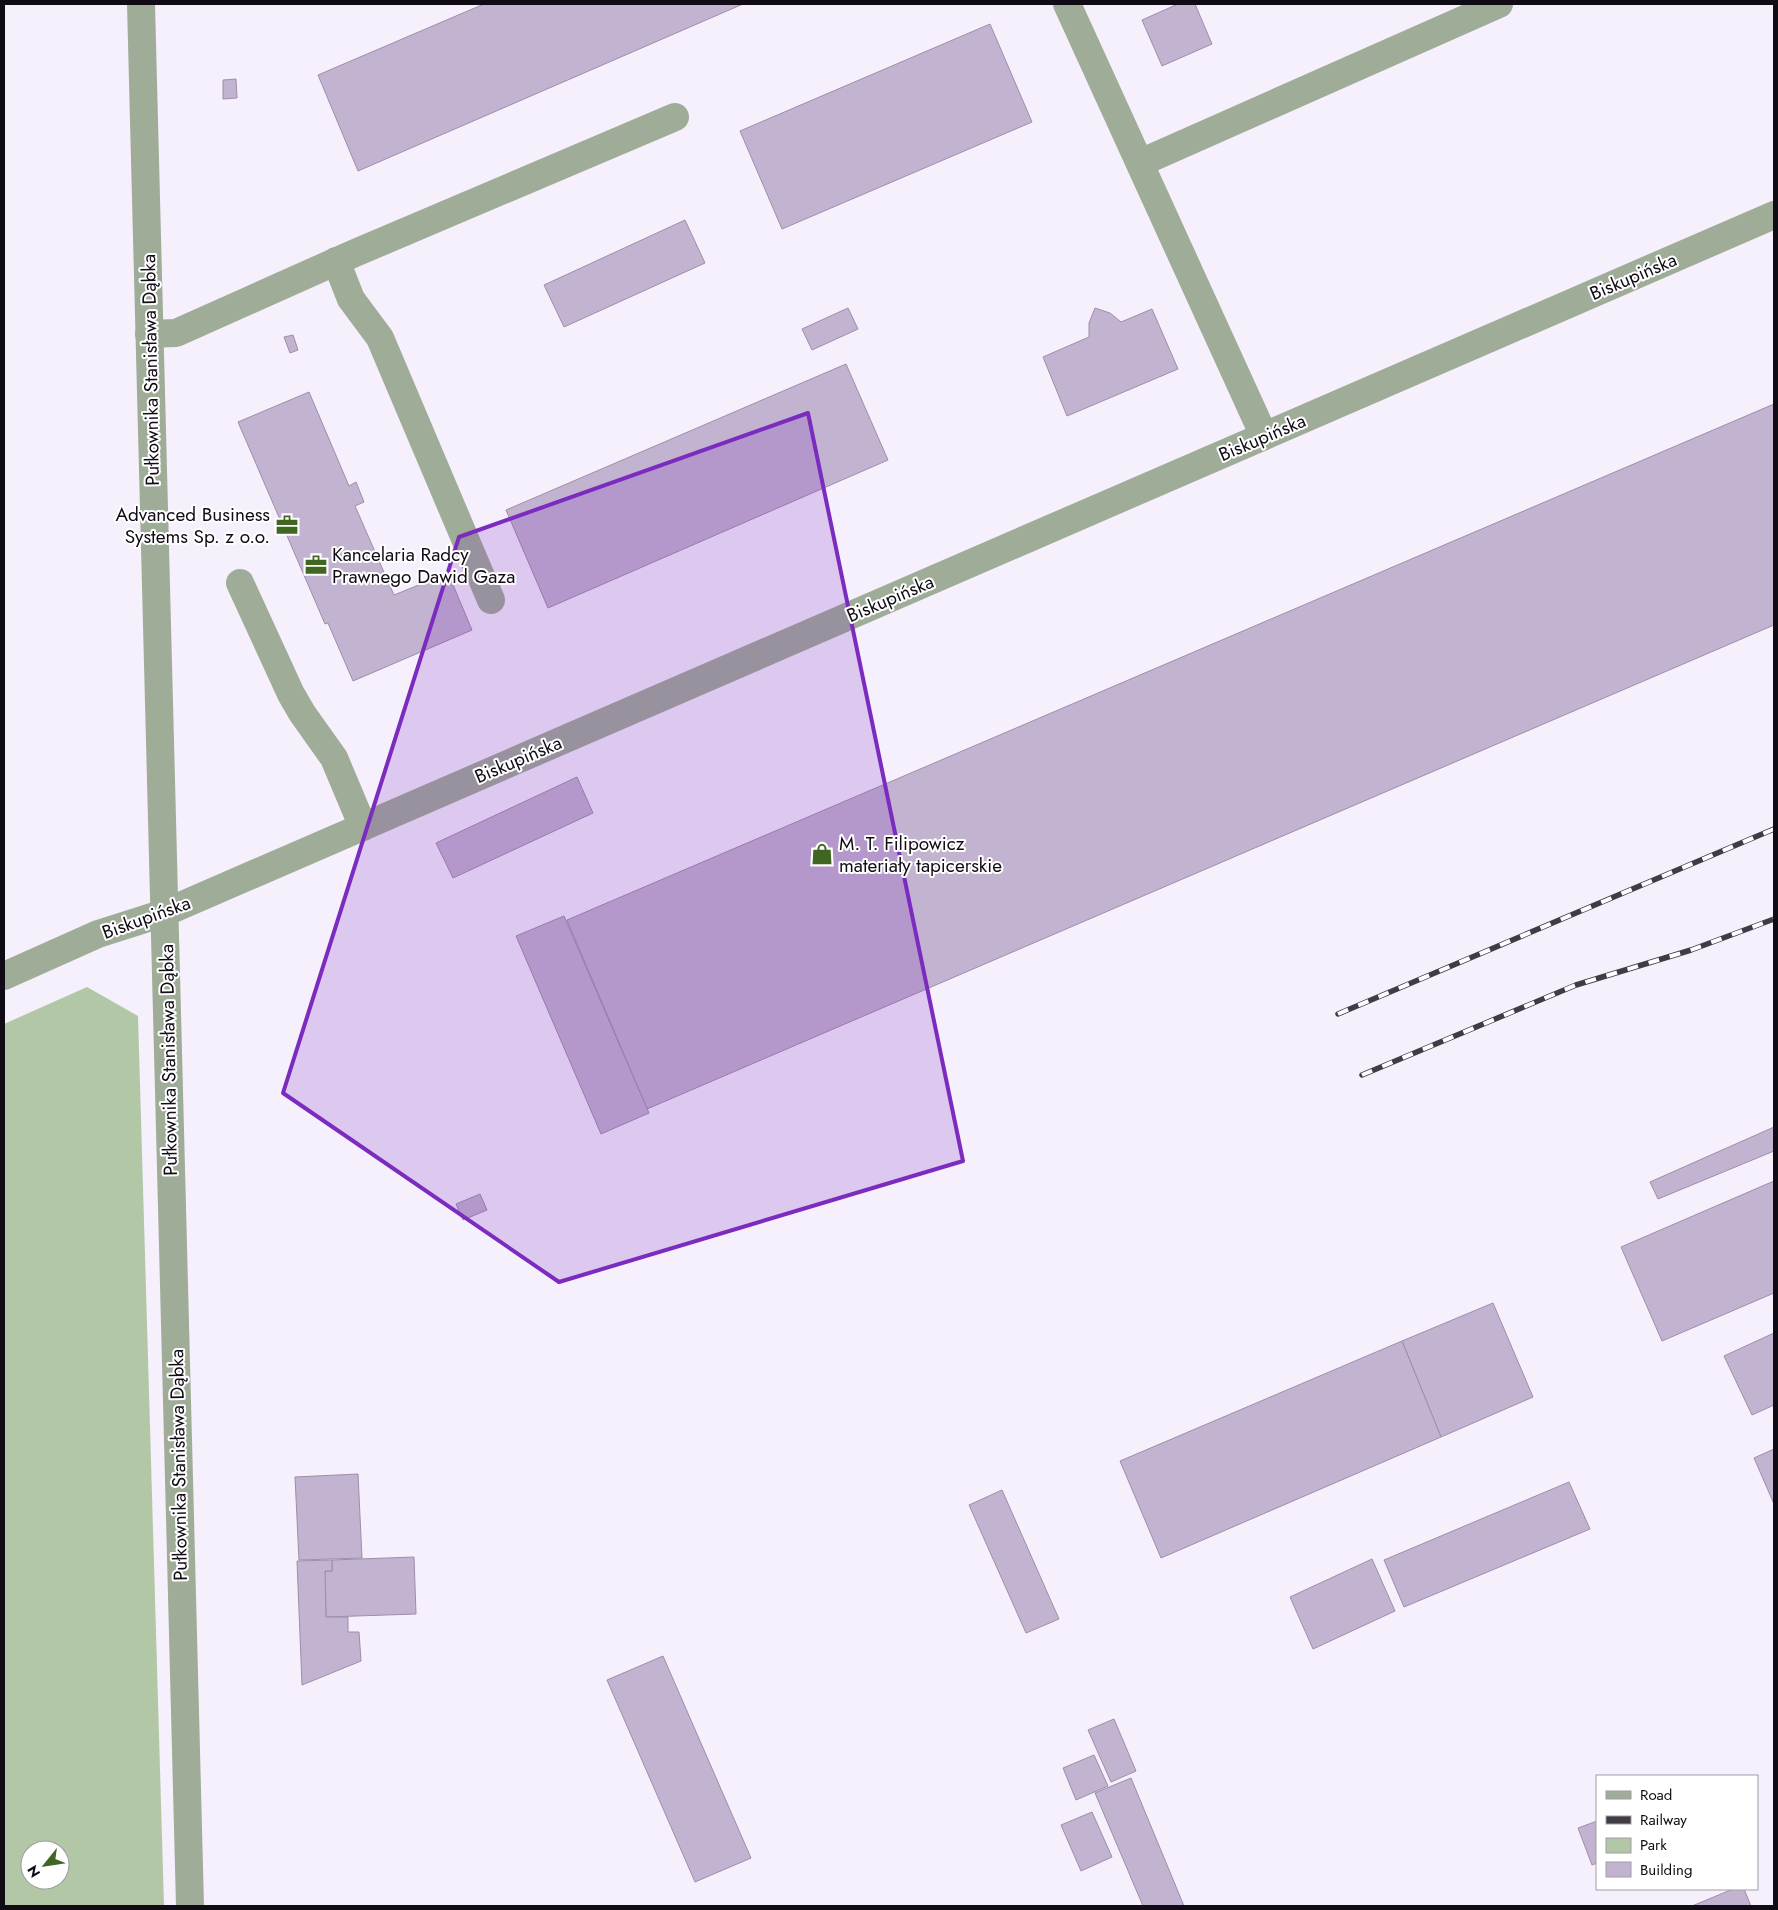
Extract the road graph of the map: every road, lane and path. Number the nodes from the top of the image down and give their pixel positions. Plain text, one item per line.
1 (140, 4) edge
2 (1068, 4) edge
3 (1498, 4) edge
4 (675, 117) dead end
5 (1140, 162) junction
6 (1774, 215) edge
7 (336, 261) junction
8 (149, 334) junction
9 (1264, 436) junction
10 (240, 583) dead end
11 (491, 600) dead end
12 (364, 827) junction
13 (164, 913) junction
14 (4, 976) edge
15 (190, 1906) edge

1 - 8 street, Pułkownika Stanisława Dąbka
2 - 5 street
3 - 5 street
4 - 7 street
5 - 9 street
6 - 9 street, Biskupińska
7 - 8 street
7 - 11 street
8 - 13 street, Pułkownika Stanisława Dąbka
9 - 12 street, Biskupińska
10 - 12 street
12 - 13 street, Biskupińska
13 - 14 street, Biskupińska
13 - 15 street, Pułkownika Stanisława Dąbka

